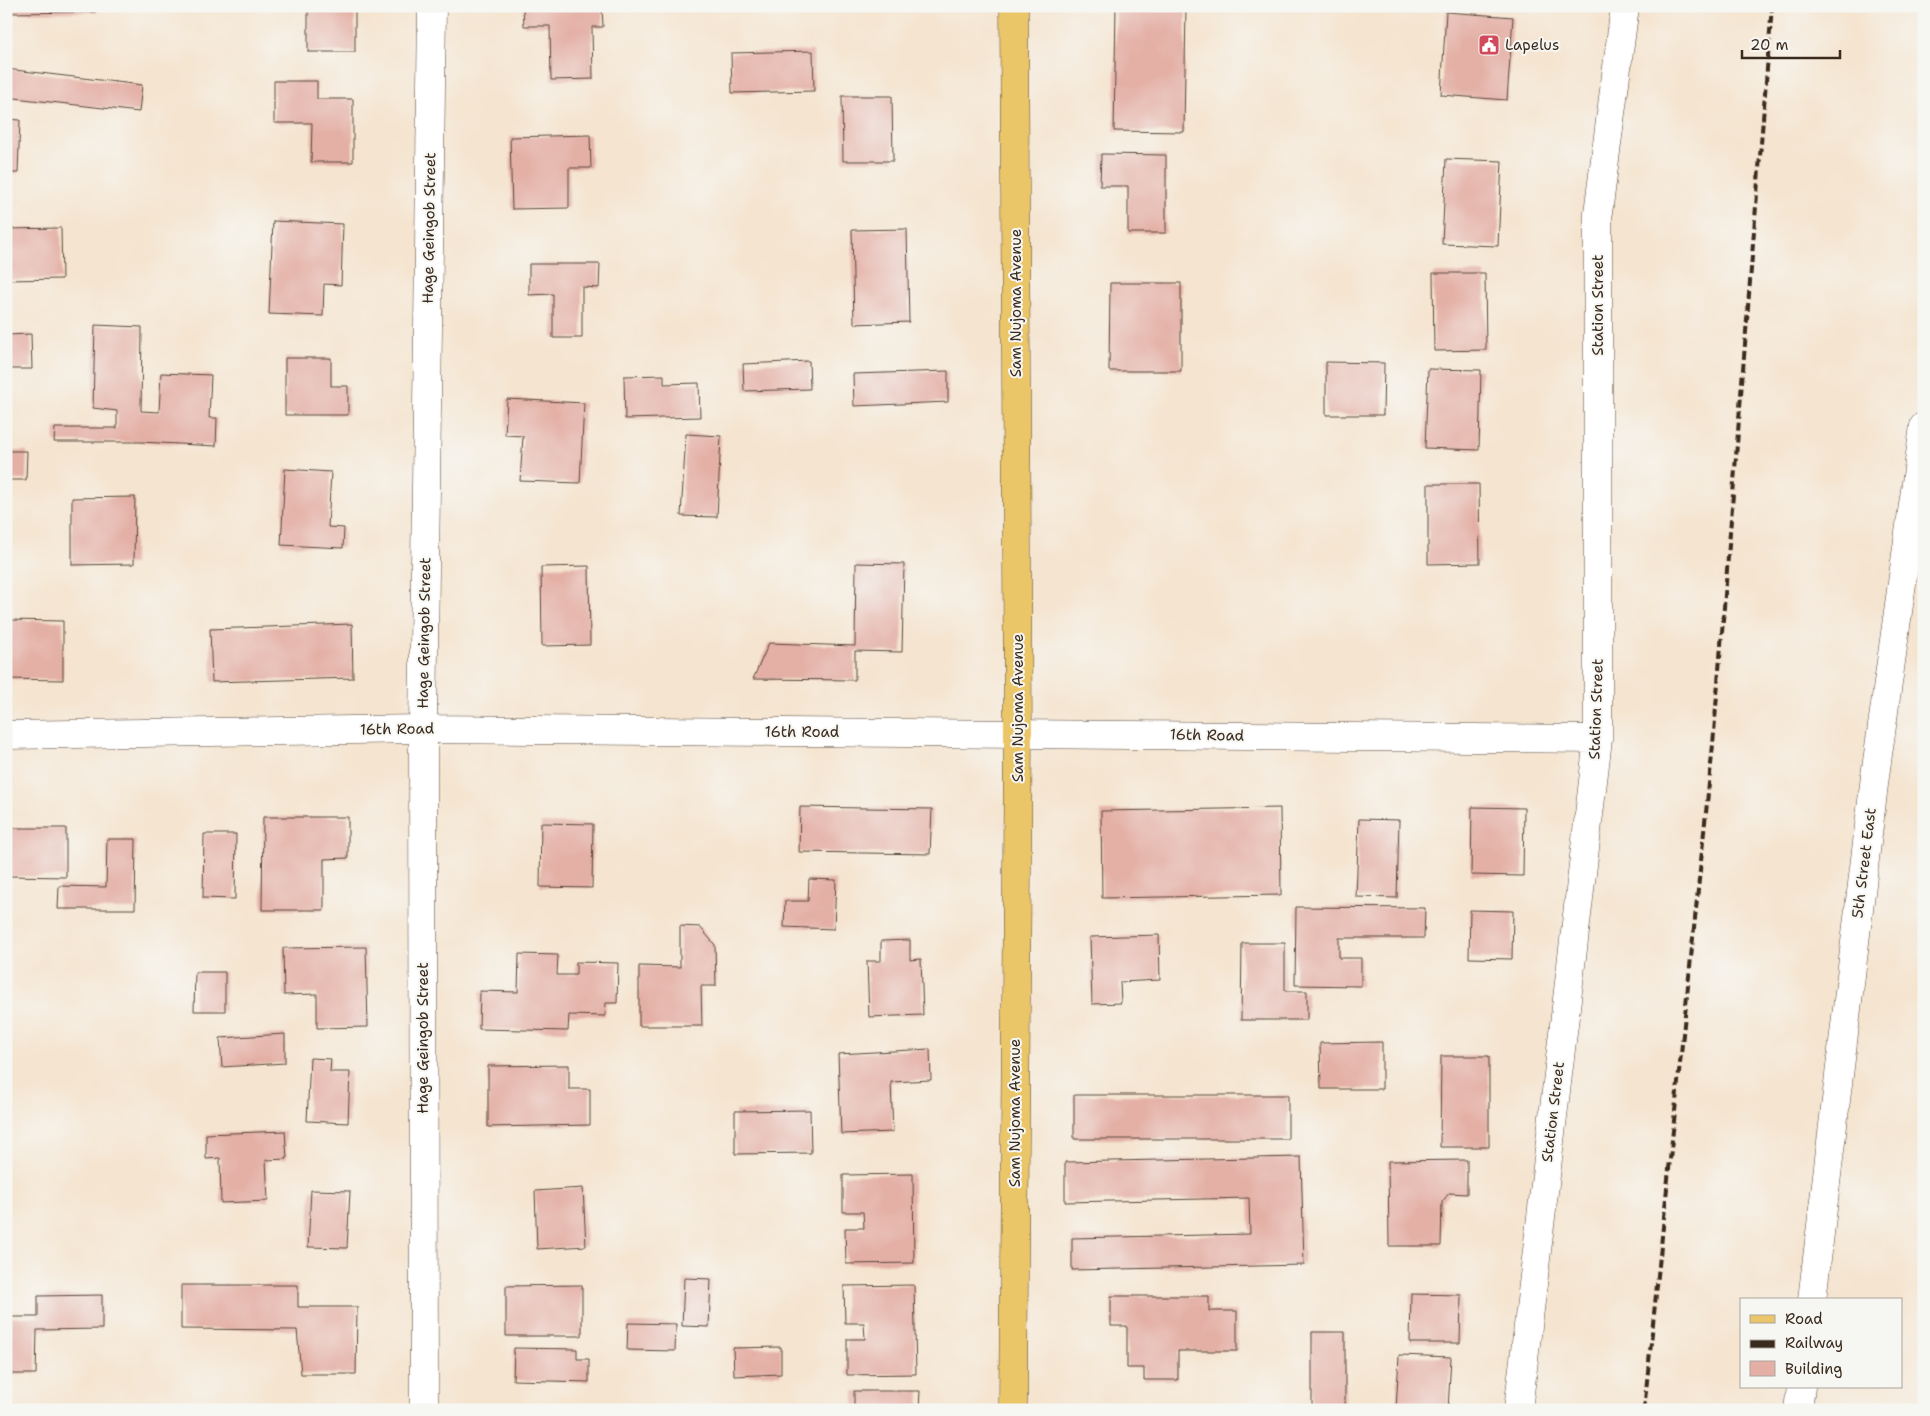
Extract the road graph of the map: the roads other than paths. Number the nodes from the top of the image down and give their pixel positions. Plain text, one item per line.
1 (432, 6) edge
2 (1014, 6) edge
3 (1625, 6) edge
4 (1924, 426) edge
5 (423, 729) junction
6 (1018, 733) junction
7 (6, 735) edge
8 (1598, 739) junction
9 (1812, 1298) edge
10 (1801, 1388) edge
11 (424, 1410) edge
12 (1013, 1410) edge
13 (1518, 1410) edge
14 (1798, 1410) edge

1 - 5 street, Hage Geingob Street
2 - 6 main road, Sam Nujoma Avenue
3 - 8 street, Station Street
4 - 9 street, 5th Street East
5 - 6 street, 16th Road
5 - 7 street, 16th Road
5 - 11 street, Hage Geingob Street
6 - 8 street, 16th Road
6 - 12 main road, Sam Nujoma Avenue
8 - 13 street, Station Street
10 - 14 street

